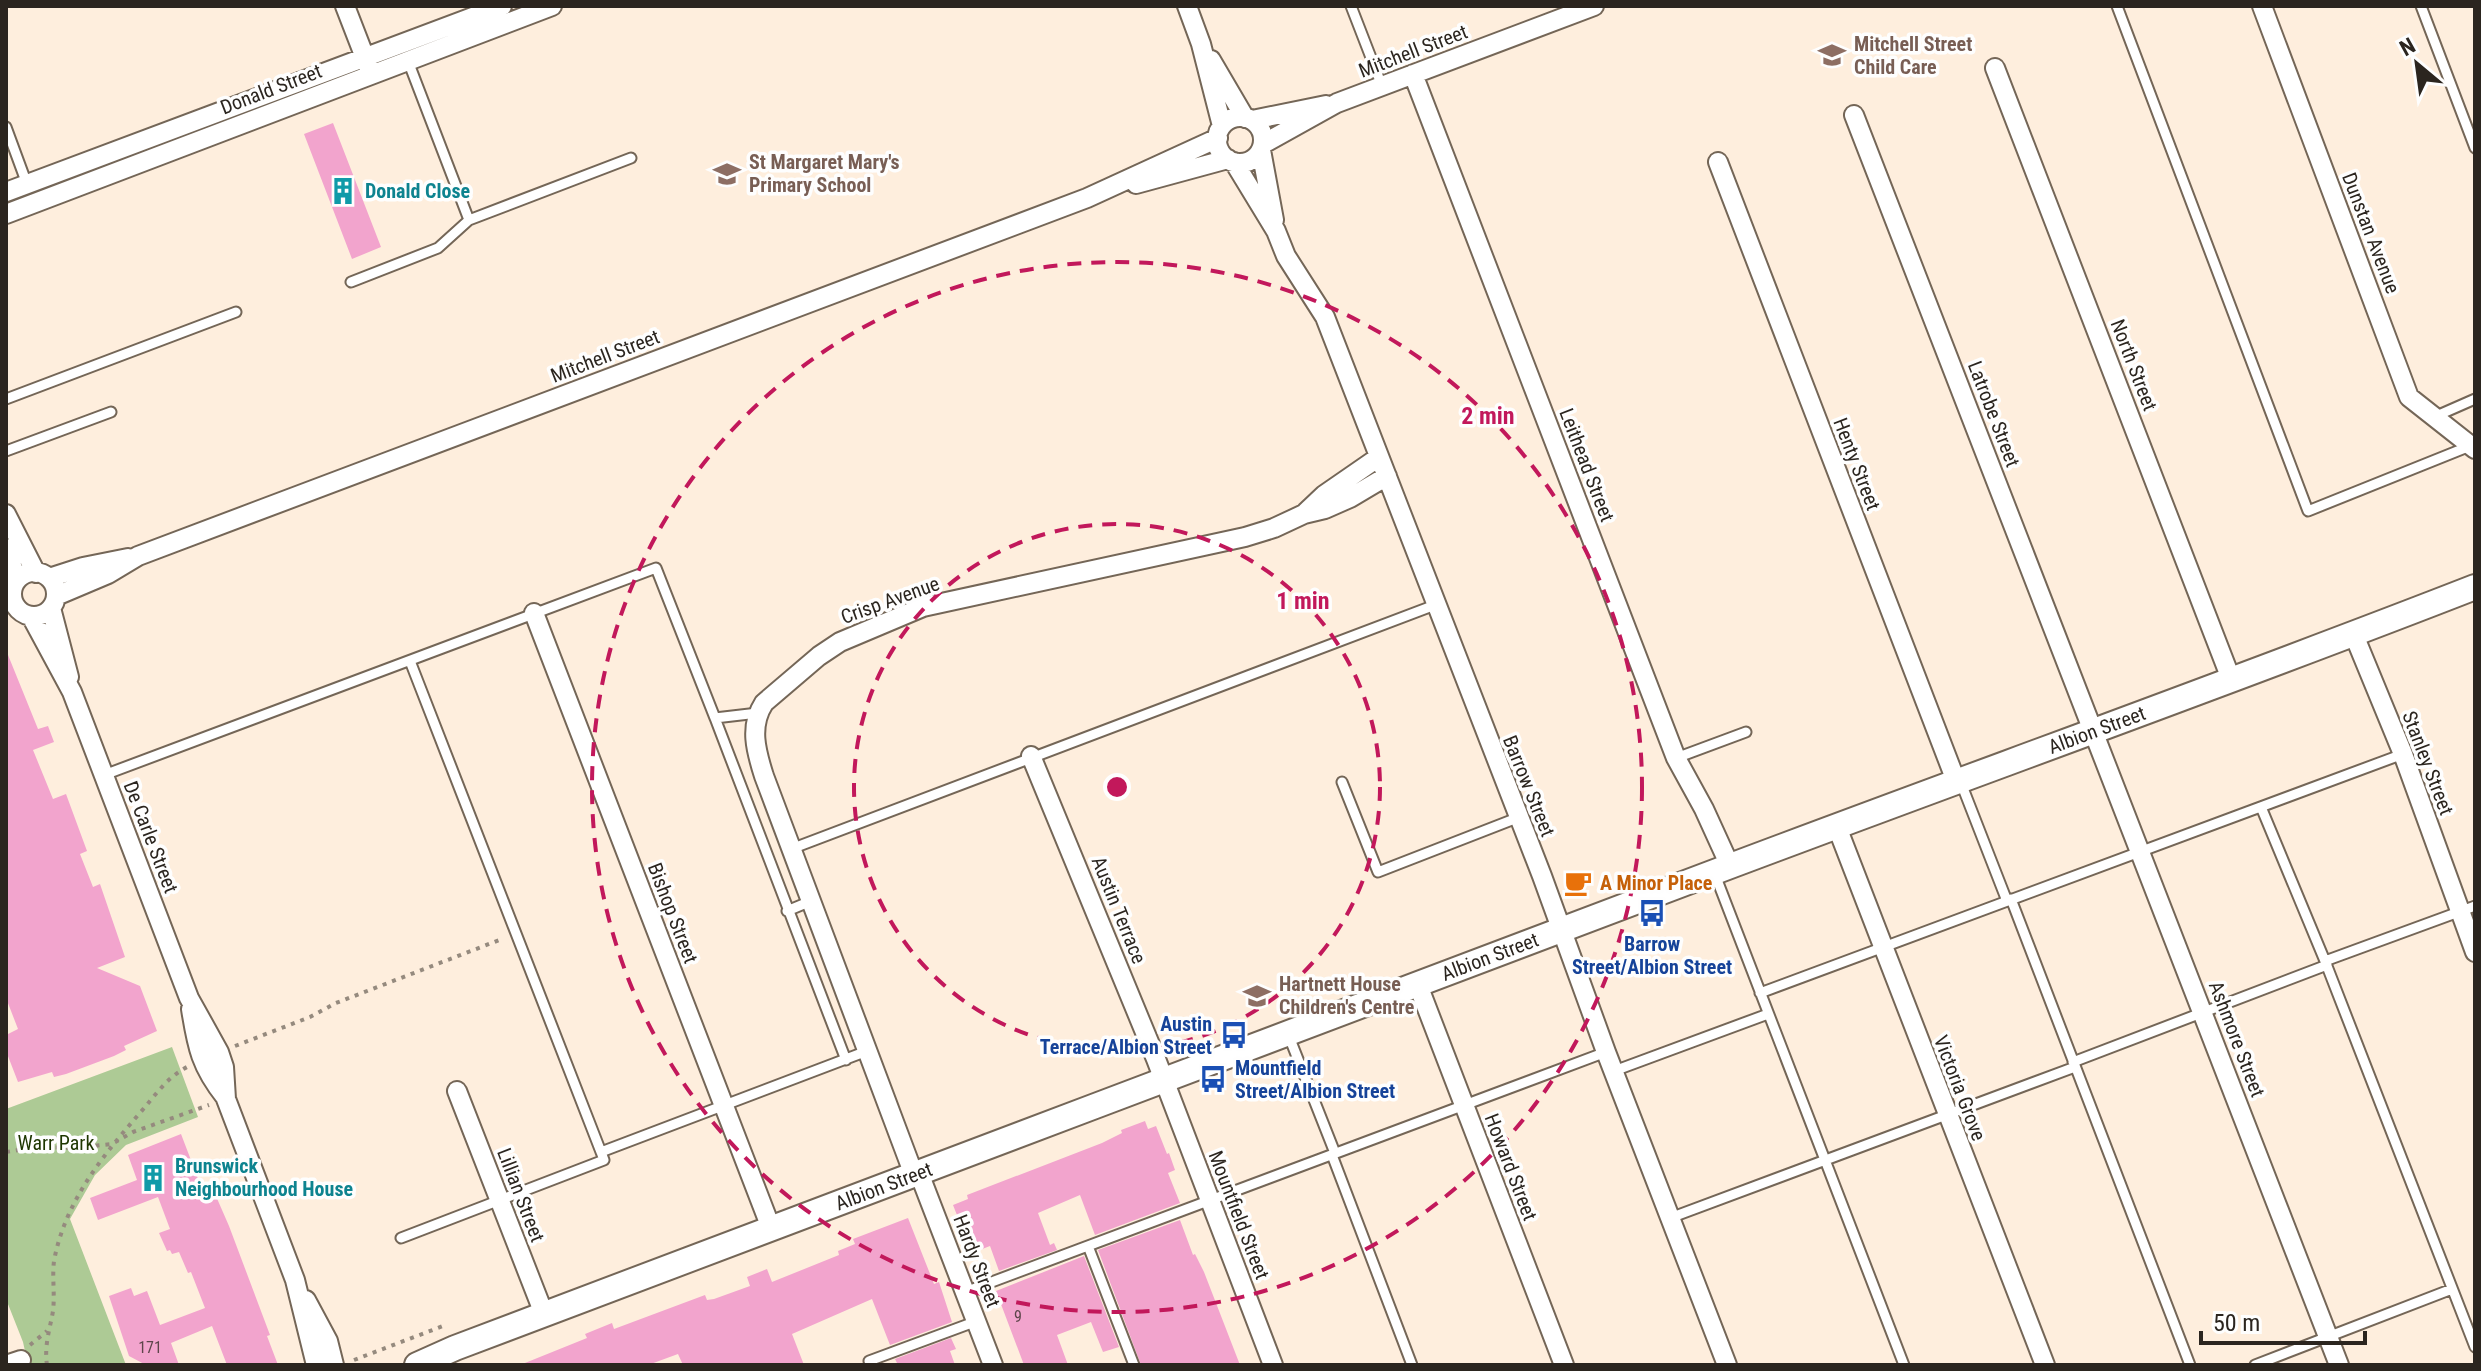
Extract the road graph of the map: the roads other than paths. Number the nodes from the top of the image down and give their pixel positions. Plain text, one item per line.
1 (345, 6) edge
2 (502, 6) edge
3 (552, 6) edge
4 (1187, 6) edge
5 (1351, 6) edge
6 (1594, 6) edge
7 (2117, 6) edge
8 (2262, 6) edge
9 (2421, 6) edge
10 (1201, 44) junction
11 (408, 61) junction
12 (368, 66) junction
13 (1995, 68) dead end
14 (1413, 74) junction
15 (1382, 86) junction
16 (1337, 103) junction
17 (1854, 115) dead end
18 (1249, 119) junction
19 (6, 127) edge
20 (1220, 132) junction
21 (1262, 147) junction
22 (2475, 148) edge
23 (631, 158) dead end
24 (1231, 160) junction
25 (1718, 162) dead end
26 (27, 184) junction
27 (6, 192) edge
28 (1087, 198) junction
29 (6, 214) edge
30 (469, 220) junction
31 (1276, 231) junction
32 (351, 282) dead end
33 (236, 312) dead end
34 (6, 399) edge
35 (2475, 399) edge
36 (111, 412) dead end
37 (2434, 417) junction
38 (2473, 447) edge
39 (6, 451) edge
40 (1379, 457) junction
41 (1387, 476) junction
42 (6, 514) edge
43 (1304, 514) junction
44 (6, 548) edge
45 (2475, 587) edge
46 (48, 589) junction
47 (15, 601) edge
48 (1435, 605) junction
49 (534, 613) junction
50 (2354, 635) junction
51 (410, 661) junction
52 (2231, 679) junction
53 (72, 692) junction
54 (758, 713) junction
55 (715, 718) junction
56 (2093, 729) junction
57 (1746, 732) dead end
58 (2403, 754) junction
59 (1031, 756) junction
60 (1676, 758) junction
61 (104, 775) junction
62 (1958, 780) junction
63 (1342, 782) dead end
64 (2261, 807) junction
65 (1517, 818) junction
66 (1837, 827) junction
67 (791, 849) junction
68 (2141, 851) junction
69 (1722, 869) junction
70 (2009, 900) junction
71 (811, 901) junction
72 (2467, 909) edge
73 (787, 911) junction
74 (1557, 919) junction
75 (1883, 947) junction
76 (2475, 952) edge
77 (2326, 963) junction
78 (1418, 985) junction
79 (1760, 993) junction
80 (189, 998) junction
81 (2203, 1012) junction
82 (1768, 1014) junction
83 (1287, 1033) junction
84 (867, 1051) junction
85 (1606, 1052) junction
86 (846, 1060) junction
87 (2074, 1065) junction
88 (1614, 1071) junction
89 (1163, 1080) junction
90 (457, 1091) dead end
91 (226, 1099) junction
92 (1464, 1105) junction
93 (724, 1106) junction
94 (1947, 1115) junction
95 (601, 1152) junction
96 (1333, 1154) junction
97 (1825, 1162) junction
98 (916, 1174) junction
99 (500, 1200) junction
100 (1210, 1201) junction
101 (1670, 1218) junction
102 (771, 1228) junction
103 (401, 1238) dead end
104 (1088, 1246) junction
105 (295, 1280) junction
106 (2452, 1289) junction
107 (965, 1292) junction
108 (544, 1314) junction
109 (977, 1321) junction
110 (2329, 1338) junction
111 (2475, 1347) edge
112 (869, 1361) dead end
113 (316, 1365) edge
114 (334, 1365) edge
115 (417, 1365) edge
116 (993, 1365) edge
117 (1134, 1365) edge
118 (1273, 1365) edge
119 (1412, 1365) edge
120 (1564, 1365) edge
121 (1727, 1365) edge
122 (1904, 1365) edge
123 (2045, 1365) edge
124 (2190, 1365) edge
125 (2255, 1365) edge
126 (2339, 1365) edge

1 - 12 street
2 - 12 street, Donald Street
3 - 11 street, Donald Street
4 - 10 street
5 - 15 lane
6 - 14 street, Mitchell Street
7 - 38 lane
8 - 37 street, Dunstan Avenue
9 - 22 lane
10 - 18 street
10 - 20 street
11 - 12 street, Donald Street
11 - 30 lane
12 - 26 street, Donald Street
12 - 29 street, Donald Street
13 - 52 street, North Street
14 - 15 street, Mitchell Street
14 - 60 street, Leithead Street
15 - 16 street, Mitchell Street
16 - 18 street, Mitchell Street
16 - 21 street, Mitchell Street
17 - 56 street, Latrobe Street
18 - 20 street
18 - 21 street
19 - 26 lane
20 - 24 street
20 - 28 street, Mitchell Street
21 - 24 street
21 - 31 street, Barrow Street
23 - 30 lane
24 - 28 street, Mitchell Street
24 - 31 street, Barrow Street
25 - 62 street, Henty Street
26 - 27 street, Donald Street
28 - 46 street, Mitchell Street
30 - 32 lane
31 - 40 street, Barrow Street
33 - 34 lane
35 - 37 lane
36 - 39 lane
37 - 38 street, Dunstan Avenue
40 - 41 street, Barrow Street
40 - 43 street, Crisp Avenue
41 - 43 street, Crisp Avenue
41 - 48 street, Barrow Street
42 - 46 street, De Carle Street
43 - 54 street, Crisp Avenue
44 - 47 street, De Carle Street
45 - 50 street, Albion Street
46 - 47 street
46 - 47 street
46 - 53 street, De Carle Street
47 - 53 street, De Carle Street
48 - 59 lane
48 - 65 street, Barrow Street
49 - 51 lane
49 - 55 lane
49 - 93 street, Bishop Street
50 - 52 street, Albion Street
50 - 58 street, Stanley Street
51 - 61 lane
51 - 95 lane
52 - 56 street, Albion Street
53 - 61 street, De Carle Street
54 - 55 lane
54 - 67 street
55 - 73 lane
56 - 62 street, Albion Street
56 - 68 street, Ashmore Street
57 - 60 lane
58 - 64 lane
58 - 72 street, Stanley Street
59 - 67 lane
59 - 89 street, Austin Terrace
60 - 69 street, Leithead Street
61 - 80 street, De Carle Street
62 - 66 street, Albion Street
62 - 70 lane
63 - 65 lane
64 - 68 lane
64 - 77 lane
65 - 74 street, Barrow Street
66 - 69 street, Albion Street
66 - 75 street, Victoria Grove
67 - 71 street
68 - 70 lane
68 - 81 street, Ashmore Street
69 - 74 street, Albion Street
69 - 79 lane
70 - 75 lane
70 - 87 lane
71 - 73 lane
71 - 84 street
72 - 76 street, Stanley Street
72 - 77 lane
73 - 86 lane
74 - 78 street, Albion Street
74 - 85 street, Barrow Street
75 - 79 lane
75 - 94 street, Victoria Grove
77 - 81 lane
77 - 106 lane
78 - 83 street, Albion Street
78 - 92 street, Howard Street
79 - 82 lane
80 - 91 street, De Carle Street
80 - 91 street, De Carle Street
81 - 87 lane
81 - 110 street, Ashmore Street
82 - 88 lane
82 - 97 lane
83 - 89 street, Albion Street
83 - 96 lane
84 - 86 lane
84 - 98 street
85 - 88 street, Barrow Street
85 - 92 lane
86 - 93 lane
87 - 94 lane
87 - 124 lane
88 - 101 street, Barrow Street
89 - 98 street, Albion Street
89 - 100 street, Mountfield Street
90 - 99 street, Lillian Street
91 - 105 street, De Carle Street
92 - 96 lane
92 - 120 street, Howard Street
93 - 95 lane
93 - 102 street, Bishop Street
94 - 97 lane
94 - 123 street, Victoria Grove
95 - 99 lane
96 - 100 lane
96 - 119 lane
97 - 101 lane
97 - 122 lane
98 - 102 street, Albion Street
98 - 107 street, Hardy Street
99 - 103 lane
99 - 108 street, Lillian Street
100 - 104 lane
100 - 118 street, Mountfield Street
101 - 121 street, Barrow Street
102 - 108 street, Albion Street
104 - 107 lane
104 - 117 lane
105 - 113 street, De Carle Street
105 - 114 street, De Carle Street
106 - 110 lane
106 - 111 lane
107 - 109 street, Hardy Street
108 - 115 street, Albion Street
109 - 112 lane
109 - 116 street, Hardy Street
110 - 125 lane
110 - 126 street, Ashmore Street

